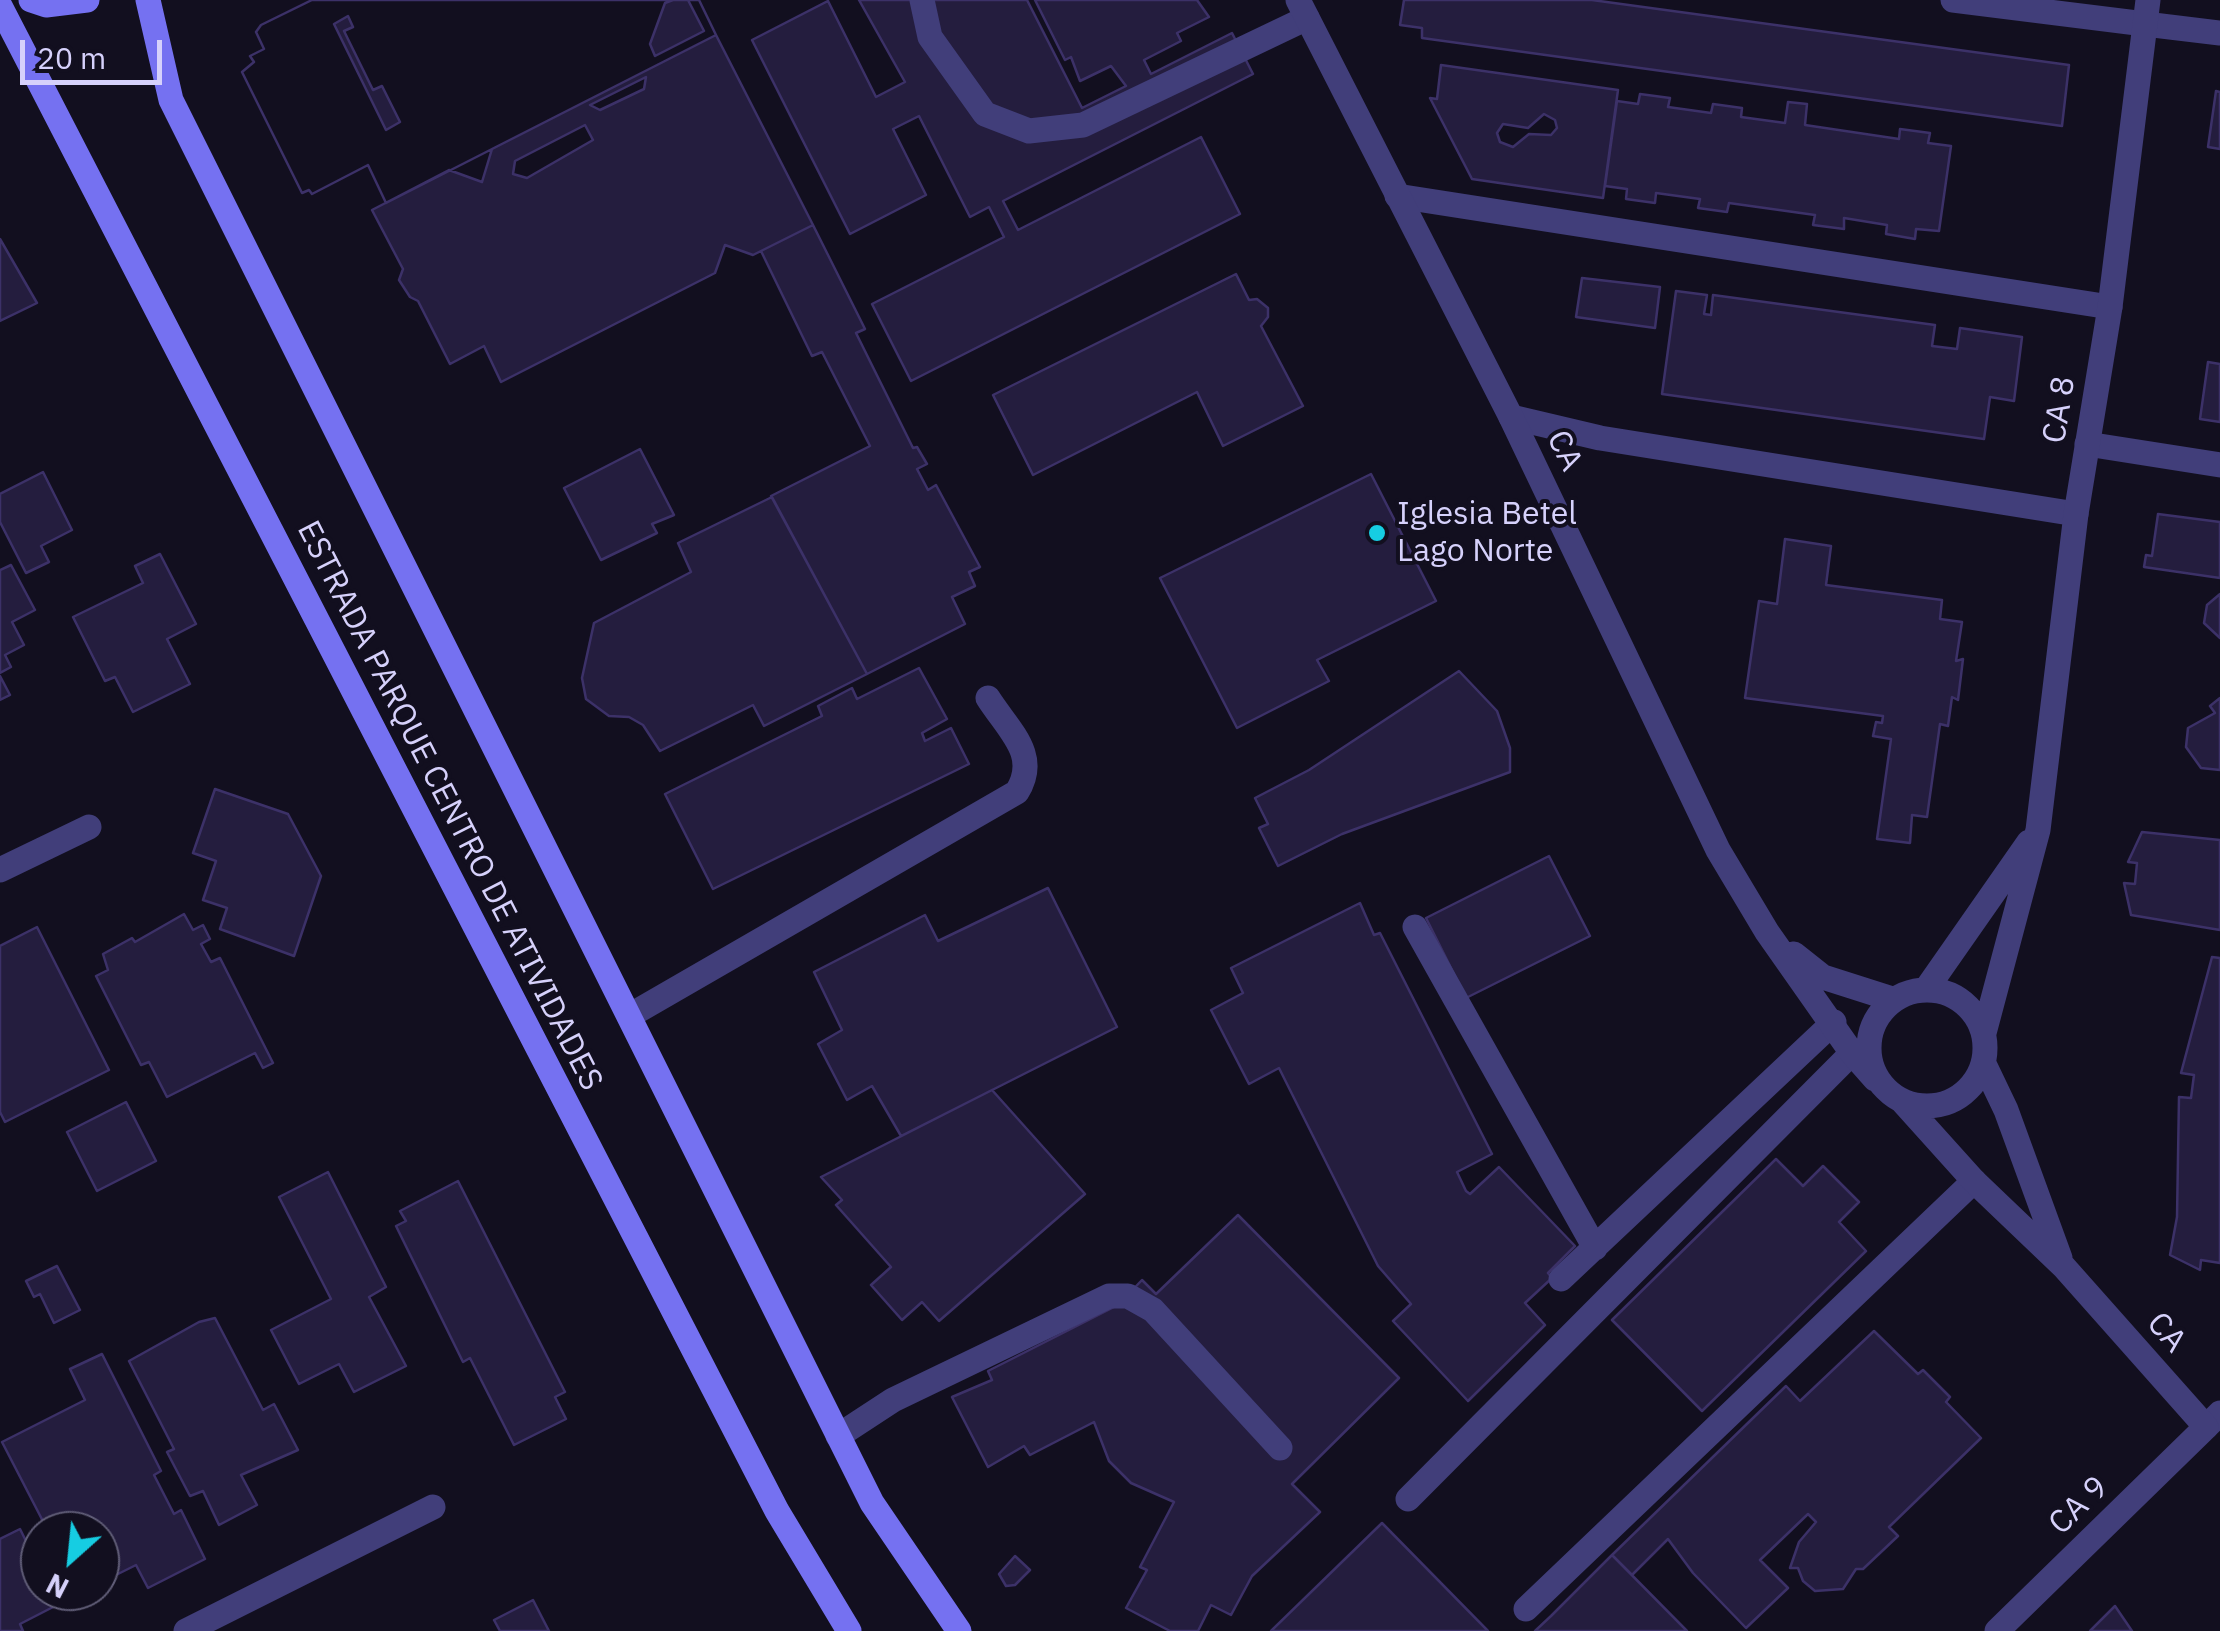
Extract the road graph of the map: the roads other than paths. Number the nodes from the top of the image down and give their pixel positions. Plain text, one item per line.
1 (31, 0) edge
2 (87, 0) edge
3 (148, 0) edge
4 (922, 0) edge
5 (1952, 0) edge
6 (0, 6) edge
7 (1303, 9) edge
8 (2146, 12) edge
9 (2220, 33) edge
10 (1397, 196) junction
11 (2110, 307) junction
12 (1511, 417) junction
13 (2088, 444) junction
14 (2220, 465) edge
15 (2076, 514) junction
16 (988, 698) dead end
17 (90, 827) dead end
18 (2038, 830) junction
19 (0, 870) edge
20 (1415, 927) dead end
21 (1767, 932) junction
22 (1927, 988) junction
23 (1892, 998) junction
24 (629, 1016) junction
25 (1834, 1022) junction
26 (1984, 1033) junction
27 (1852, 1053) junction
28 (1984, 1064) junction
29 (1875, 1079) junction
30 (1902, 1102) junction
31 (1974, 1181) junction
32 (1594, 1248) junction
33 (2064, 1267) junction
34 (1561, 1279) dead end
35 (2213, 1420) edge
36 (838, 1436) junction
37 (1280, 1448) dead end
38 (1408, 1499) dead end
39 (433, 1506) dead end
40 (1526, 1609) dead end
41 (186, 1631) edge
42 (849, 1631) edge
43 (959, 1631) edge
44 (1997, 1631) edge

1 - 2 main road
3 - 24 main road, ESTRADA PARQUE CENTRO DE ATIVIDADES
4 - 7 street
5 - 8 street
6 - 42 main road, ESTRADA PARQUE CENTRO DE ATIVIDADES
7 - 10 street, CA
8 - 9 street
8 - 11 street, CA 8
10 - 11 street
10 - 12 street, CA
11 - 13 street, CA 8
12 - 15 street
12 - 21 street, CA
13 - 14 street
13 - 15 street, CA 8
15 - 18 street, CA 8
16 - 24 street
17 - 19 street
18 - 22 street, CA 8
18 - 26 street, CA 8
20 - 32 street
21 - 23 street, CA
21 - 25 street, CA
22 - 23 street
22 - 26 street
23 - 29 street
24 - 36 main road, ESTRADA PARQUE CENTRO DE ATIVIDADES
25 - 27 street, CA
25 - 32 street
26 - 28 street
27 - 29 street, CA
27 - 38 street
28 - 30 street
28 - 33 street, CA
29 - 30 street
30 - 31 street, CA
31 - 33 street, CA
31 - 40 street
32 - 34 street
33 - 35 street, CA
35 - 44 street, CA 9
36 - 37 street
36 - 43 main road, ESTRADA PARQUE CENTRO DE ATIVIDADES
39 - 41 street

